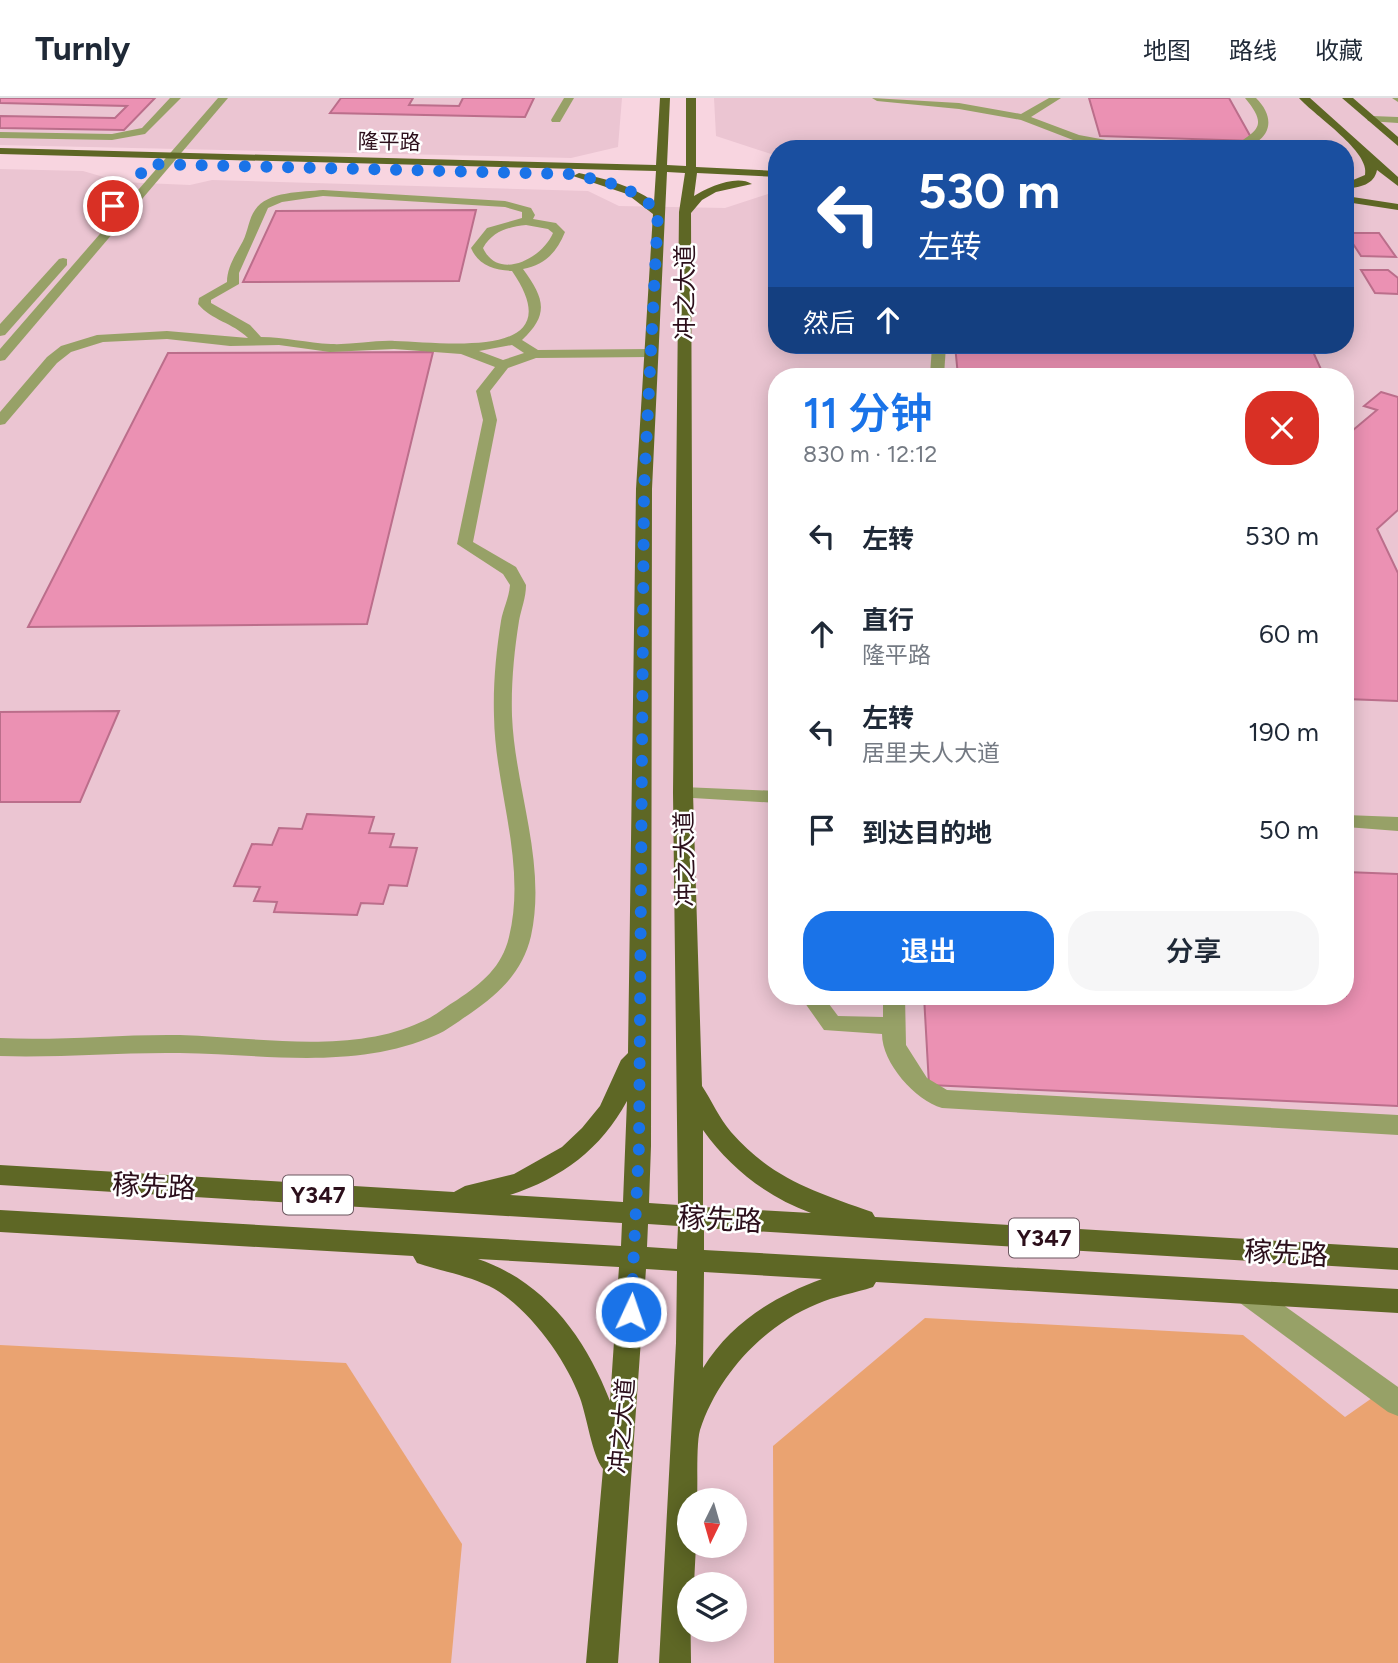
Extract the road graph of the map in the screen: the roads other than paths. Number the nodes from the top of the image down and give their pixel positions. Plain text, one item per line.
1 (176, 98) edge
2 (208, 98) edge
3 (223, 98) edge
4 (569, 98) edge
5 (665, 98) edge
6 (691, 98) edge
7 (877, 98) edge
8 (1056, 98) edge
9 (1250, 98) edge
10 (1304, 98) edge
11 (1347, 98) edge
12 (1023, 117) junction
13 (556, 120) dead end
14 (1372, 120) junction
15 (1398, 120) edge
16 (0, 135) edge
17 (690, 136) junction
18 (662, 137) junction
19 (1095, 140) edge
20 (1255, 140) edge
21 (1350, 140) edge
22 (1354, 143) edge
23 (1398, 144) edge
24 (0, 151) edge
25 (1366, 154) junction
26 (160, 160) junction
27 (0, 161) edge
28 (567, 170) junction
29 (660, 172) junction
30 (691, 176) junction
31 (768, 176) edge
32 (768, 178) edge
33 (768, 179) edge
34 (1398, 183) edge
35 (1354, 184) edge
36 (1354, 189) edge
37 (1398, 192) edge
38 (1398, 197) edge
39 (1354, 198) edge
40 (1354, 199) edge
41 (1398, 207) edge
42 (658, 212) junction
43 (685, 212) junction
44 (103, 217) dead end
45 (526, 220) junction
46 (76, 248) dead end
47 (516, 268) junction
48 (0, 332) edge
49 (514, 341) junction
50 (258, 342) junction
51 (193, 347) dead end
52 (66, 349) junction
53 (463, 350) junction
54 (650, 353) junction
55 (535, 354) junction
56 (0, 357) edge
57 (503, 365) junction
58 (0, 421) edge
59 (683, 793) junction
60 (768, 797) edge
61 (1354, 821) edge
62 (1398, 824) edge
63 (818, 1005) edge
64 (894, 1005) edge
65 (894, 1026) junction
66 (640, 1034) junction
67 (0, 1047) edge
68 (689, 1083) junction
69 (1398, 1125) edge
70 (0, 1175) edge
71 (423, 1201) junction
72 (636, 1214) junction
73 (691, 1217) junction
74 (0, 1221) edge
75 (913, 1231) junction
76 (372, 1242) junction
77 (634, 1257) junction
78 (1398, 1259) edge
79 (690, 1261) junction
80 (897, 1272) junction
81 (1245, 1292) junction
82 (1398, 1301) edge
83 (1398, 1404) edge
84 (686, 1436) junction
85 (617, 1482) junction
86 (602, 1663) edge
87 (675, 1663) edge

1 - 16 street
2 - 26 street
3 - 26 street
4 - 13 street
5 - 18 main road, 冲之大道
6 - 17 main road, 冲之大道
7 - 12 street
8 - 12 street
9 - 20 street
10 - 21 main road
11 - 14 main road
12 - 19 street
14 - 15 street
14 - 23 main road
17 - 30 main road, 冲之大道
17 - 31 main road
18 - 28 main road
18 - 29 main road, 冲之大道
22 - 25 main road
24 - 26 main road, 隆平路
25 - 34 main road
25 - 35 main road
26 - 27 main road, 隆平路
26 - 28 main road, 隆平路
26 - 44 street
26 - 56 street
28 - 29 main road, 隆平路
28 - 42 main road
29 - 30 main road, 隆平路
29 - 42 main road, 冲之大道
30 - 32 main road, 隆平路
30 - 43 main road, 冲之大道
33 - 43 main road
36 - 37 main road
38 - 39 main road
40 - 41 main road
42 - 54 main road, 冲之大道
43 - 59 main road, 冲之大道
45 - 47 street
45 - 47 street
45 - 50 street
46 - 48 street
47 - 49 street
49 - 53 street
49 - 55 street
50 - 52 street
50 - 53 street
51 - 52 street
52 - 58 street
53 - 57 street
54 - 55 street
54 - 66 main road, 冲之大道
55 - 57 street
57 - 67 street
59 - 60 street
59 - 68 main road, 冲之大道
61 - 62 street
63 - 65 street
64 - 65 street
65 - 69 street
66 - 71 main road
66 - 72 main road, 冲之大道
68 - 73 main road, 冲之大道
68 - 75 main road
70 - 71 main road, 稼先路 / Y347
71 - 72 main road, 稼先路 / Y347
72 - 73 main road, 稼先路 / Y347
72 - 77 main road, 冲之大道
73 - 75 main road, 稼先路 / Y347
73 - 79 main road, 冲之大道
74 - 76 main road, 稼先路 / Y347
75 - 78 main road, 稼先路 / Y347
76 - 77 main road, 稼先路 / Y347
76 - 85 main road
77 - 79 main road, 稼先路 / Y347
77 - 85 main road, 冲之大道
79 - 80 main road, 稼先路 / Y347
79 - 84 main road, 冲之大道
80 - 81 main road, 稼先路 / Y347
80 - 84 main road
81 - 82 main road, 稼先路 / Y347
81 - 83 street
84 - 87 main road, 冲之大道
85 - 86 main road, 冲之大道

